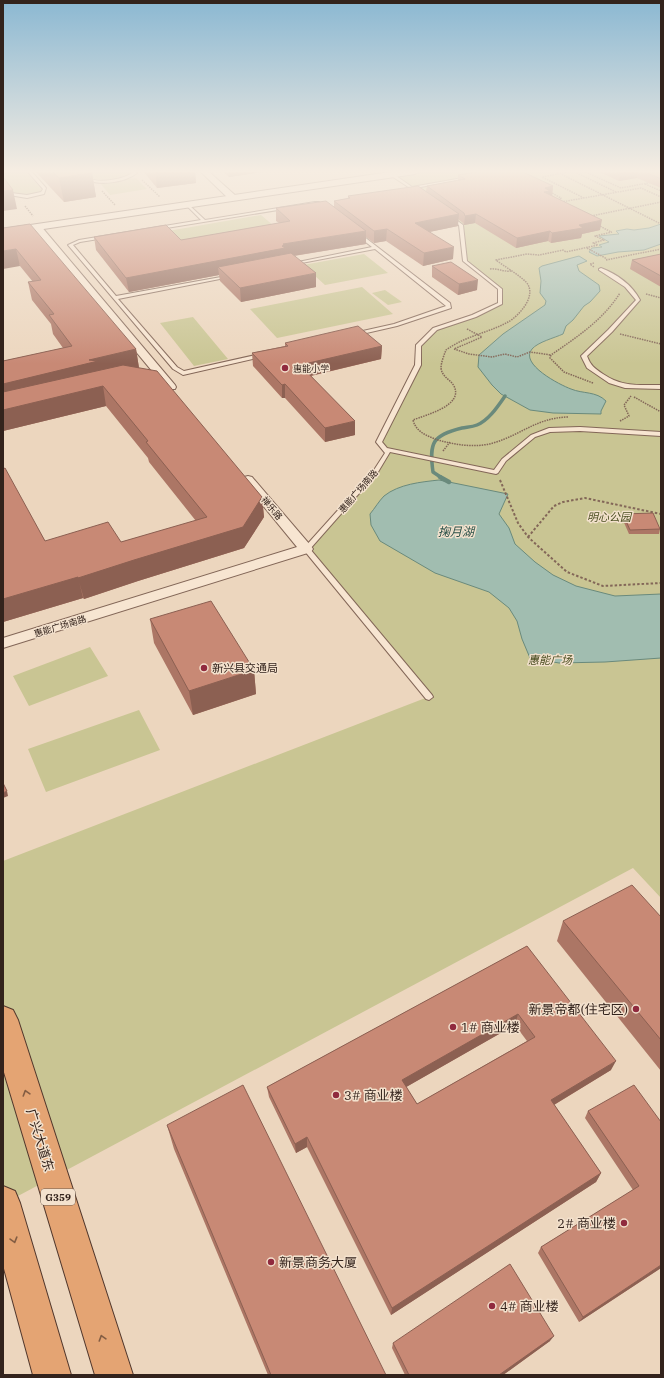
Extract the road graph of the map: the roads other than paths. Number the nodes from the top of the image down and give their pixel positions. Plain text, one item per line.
1 (46, 235) edge
2 (114, 235) edge
3 (359, 235) edge
4 (462, 235) edge
5 (376, 248) junction
6 (284, 266) edge
7 (600, 269) road end
8 (238, 275) edge
9 (115, 298) junction
10 (661, 387) edge
11 (178, 396) edge
12 (661, 434) edge
13 (384, 449) junction
14 (240, 470) edge
15 (306, 549) junction
16 (3, 643) edge
17 (429, 697) dead end
18 (3, 1020) edge
19 (3, 1203) edge
20 (52, 1375) edge
21 (114, 1375) edge

1 - 11 street
2 - 9 lane
3 - 5 lane
4 - 13 lane, 惠能广场南路
5 - 6 lane
5 - 9 lane
7 - 10 lane
8 - 9 lane
12 - 13 lane
13 - 15 lane, 惠能广场南路
14 - 15 street, 禅乐路
15 - 16 street, 惠能广场南路
15 - 17 lane, 禅乐路
21 -> 18 highway, 广兴大道东 / G359
19 -> 20 highway

